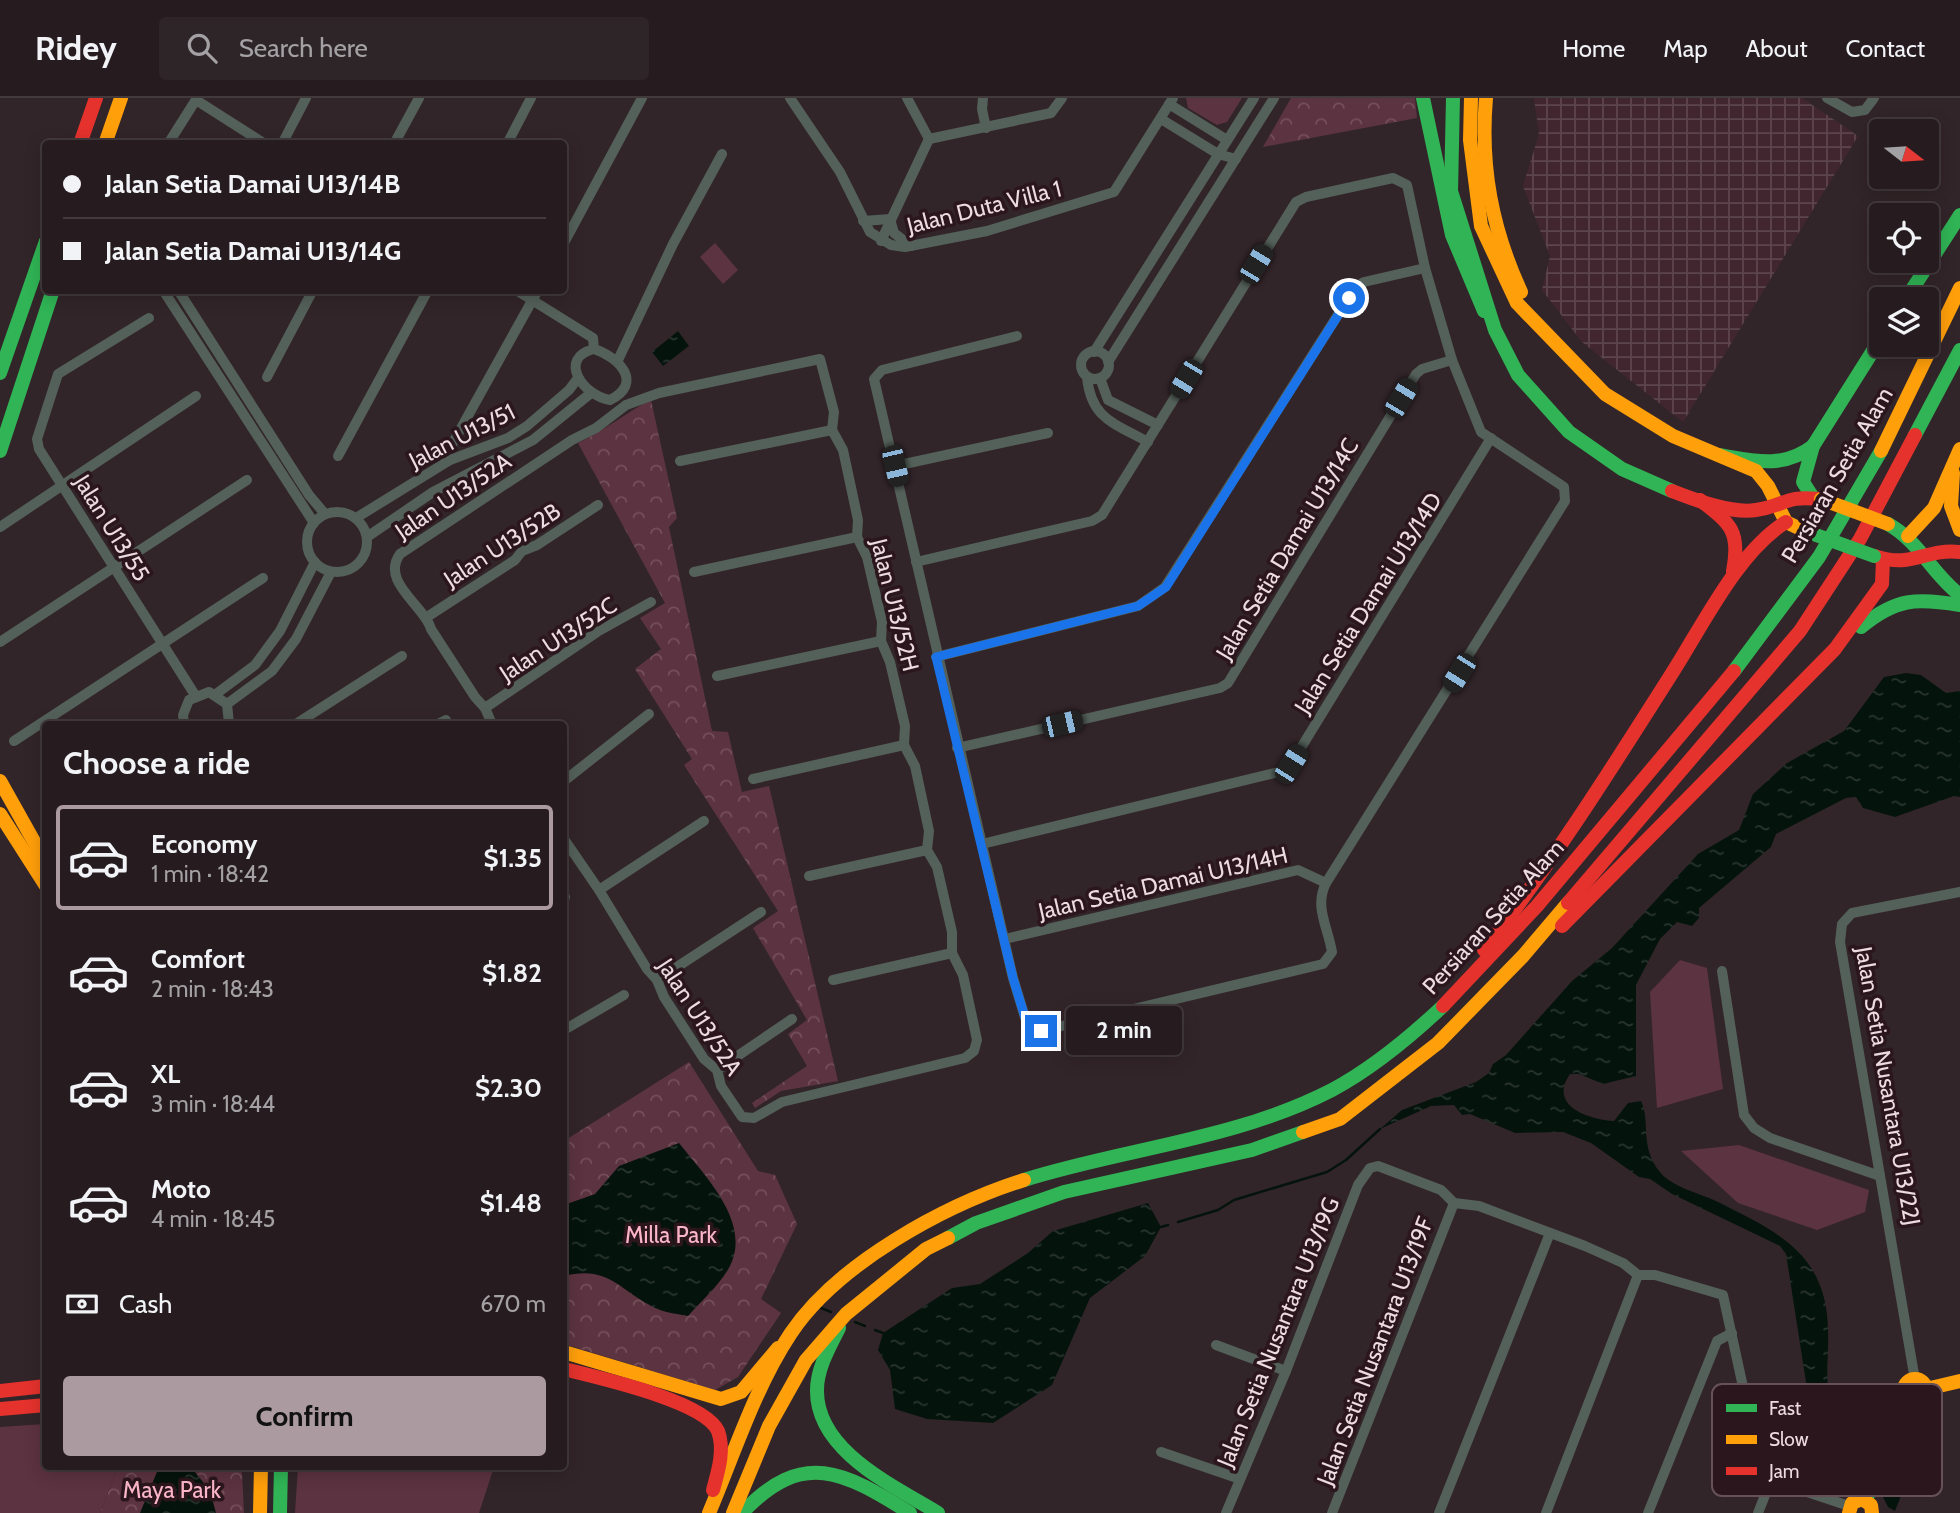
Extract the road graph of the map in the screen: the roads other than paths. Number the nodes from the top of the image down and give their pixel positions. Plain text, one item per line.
1 (96, 98) edge
2 (121, 98) edge
3 (306, 98) edge
4 (419, 98) edge
5 (531, 98) edge
6 (642, 98) edge
7 (790, 98) edge
8 (907, 98) edge
9 (984, 98) edge
10 (1062, 98) edge
11 (1254, 98) edge
12 (1274, 98) edge
13 (1423, 98) edge
14 (1453, 98) edge
15 (1471, 98) edge
16 (1486, 98) edge
17 (1827, 98) edge
18 (1874, 98) edge
19 (197, 99) edge
20 (1171, 101) edge
21 (1161, 119) junction
22 (986, 128) junction
23 (929, 139) junction
24 (81, 140) edge
25 (106, 140) edge
26 (171, 140) edge
27 (259, 140) edge
28 (284, 140) edge
29 (396, 140) edge
30 (509, 140) edge
31 (1227, 140) junction
32 (722, 154) dead end
33 (1218, 154) junction
34 (1236, 159) junction
35 (1960, 215) edge
36 (890, 219) junction
37 (863, 221) junction
38 (567, 237) edge
39 (881, 241) junction
40 (912, 246) junction
41 (42, 252) edge
42 (1425, 268) junction
43 (1914, 287) edge
44 (1960, 288) edge
45 (52, 294) edge
46 (166, 294) edge
47 (181, 294) edge
48 (311, 294) edge
49 (426, 294) edge
50 (535, 295) edge
51 (1118, 314) junction
52 (149, 318) dead end
53 (1132, 324) junction
54 (1537, 325) junction
55 (1495, 330) junction
56 (1017, 337) dead end
57 (594, 349) junction
58 (1960, 350) edge
59 (1094, 352) junction
60 (1869, 357) edge
61 (618, 360) junction
62 (1452, 360) junction
63 (1108, 362) junction
64 (0, 373) edge
65 (267, 377) dead end
66 (1087, 377) junction
67 (578, 378) junction
68 (1100, 378) junction
69 (591, 393) junction
70 (621, 395) junction
71 (196, 396) dead end
72 (626, 405) junction
73 (1158, 425) junction
74 (832, 430) junction
75 (1048, 433) dead end
76 (1491, 438) junction
77 (1148, 442) junction
78 (1813, 446) junction
79 (450, 448) dead end
80 (0, 451) edge
81 (1960, 451) edge
82 (1719, 455) junction
83 (338, 456) dead end
84 (680, 461) dead end
85 (895, 466) junction
86 (247, 480) dead end
87 (62, 484) junction
88 (1816, 498) junction
89 (1700, 500) junction
90 (1775, 503) junction
91 (598, 505) dead end
92 (325, 514) junction
93 (356, 518) junction
94 (1786, 522) junction
95 (314, 523) junction
96 (0, 527) edge
97 (1960, 530) edge
98 (367, 537) junction
99 (857, 537) junction
100 (1908, 537) junction
101 (1960, 552) edge
102 (1924, 557) junction
103 (1878, 558) junction
104 (314, 562) junction
105 (916, 562) junction
106 (113, 568) junction
107 (331, 572) junction
108 (694, 572) dead end
109 (263, 578) dead end
110 (1731, 582) junction
111 (1960, 595) edge
112 (651, 602) dead end
113 (1960, 605) edge
114 (427, 617) junction
115 (0, 642) edge
116 (163, 642) junction
117 (881, 642) junction
118 (1835, 649) junction
119 (402, 656) dead end
120 (936, 657) junction
121 (717, 677) dead end
122 (216, 694) junction
123 (195, 695) junction
124 (228, 704) junction
125 (485, 708) junction
126 (649, 713) dead end
127 (44, 721) edge
128 (184, 721) edge
129 (229, 721) edge
130 (301, 721) edge
131 (491, 721) edge
132 (42, 722) edge
133 (14, 741) dead end
134 (904, 745) junction
135 (957, 748) junction
136 (567, 779) edge
137 (753, 779) dead end
138 (0, 781) edge
139 (0, 814) edge
140 (704, 821) dead end
141 (567, 843) edge
142 (982, 844) junction
143 (927, 850) junction
144 (42, 856) edge
145 (809, 876) dead end
146 (42, 880) edge
147 (1326, 883) junction
148 (599, 890) junction
149 (1960, 892) edge
150 (761, 912) dead end
151 (1005, 939) junction
152 (952, 953) junction
153 (1523, 956) junction
154 (1722, 971) dead end
155 (657, 980) junction
156 (833, 980) dead end
157 (624, 995) dead end
158 (792, 1018) dead end
159 (1422, 1026) junction
160 (567, 1028) edge
161 (974, 1051) joint
162 (717, 1070) junction
163 (1880, 1176) junction
164 (1454, 1203) junction
165 (1550, 1233) junction
166 (1639, 1275) junction
167 (846, 1314) junction
168 (1732, 1333) junction
169 (785, 1342) junction
170 (1216, 1345) dead end
171 (567, 1353) edge
172 (567, 1370) edge
173 (1286, 1371) junction
174 (1960, 1381) edge
175 (1743, 1384) edge
176 (1920, 1384) joint
177 (42, 1386) edge
178 (0, 1391) edge
179 (42, 1405) edge
180 (0, 1409) edge
181 (1161, 1452) dead end
182 (254, 1470) edge
183 (261, 1470) edge
184 (281, 1470) edge
185 (286, 1470) edge
186 (1240, 1479) junction
187 (261, 1494) junction
188 (281, 1494) junction
189 (1765, 1496) edge
190 (1813, 1496) edge
191 (1869, 1507) edge
192 (1849, 1510) edge
193 (260, 1513) edge
194 (280, 1513) edge
195 (708, 1513) edge
196 (733, 1513) edge
197 (742, 1513) edge
198 (910, 1513) edge
199 (938, 1513) edge
200 (1226, 1513) edge
201 (1332, 1513) edge
202 (1439, 1513) edge
203 (1546, 1513) edge
204 (1648, 1513) edge
205 (1758, 1513) edge

1 - 24 main road
2 - 25 main road
3 - 28 street
4 - 29 street
5 - 30 street
6 - 38 street
7 - 37 street, Jalan Duta Villa 1
8 - 23 street
9 - 22 street
10 - 22 street
11 - 31 street
12 - 34 street
13 - 55 main road
14 - 55 main road
15 - 54 main road
16 - 54 main road
17 - 18 street
19 - 26 street
19 - 27 street
20 - 21 street, Jalan Duta Villa 1
20 - 31 street
21 - 33 street
21 - 40 street, Jalan Duta Villa 1
22 - 23 street
23 - 36 street
31 - 33 street
32 - 61 street
33 - 34 street
33 - 51 street
34 - 53 street
35 - 43 main road
36 - 37 street
36 - 39 street
36 - 40 street
37 - 39 street, Jalan Duta Villa 1
39 - 40 street, Jalan Duta Villa 1
41 - 64 main road
42 - 62 street
42 - 73 street
42 - 120 street
44 - 159 main road, Persiaran Setia Alam
45 - 80 main road
46 - 95 street
47 - 92 street
48 - 65 street
49 - 83 street
50 - 57 street
50 - 79 street
51 - 53 street
51 - 59 street
52 - 87 street, Jalan U13/55
53 - 63 street
54 - 82 main road
55 - 89 main road
56 - 85 street
57 - 61 street
57 - 67 street
58 - 153 main road, Persiaran Setia Alam
59 - 63 street
59 - 66 street
60 - 78 main road
61 - 70 street
62 - 76 street
62 - 135 street, Jalan Setia Damai U13/14C
63 - 68 street
66 - 68 street
66 - 77 street
67 - 69 street
67 - 93 street, Jalan U13/51
68 - 73 street
69 - 70 street
69 - 98 street, Jalan U13/51
70 - 72 street
71 - 87 street
72 - 74 street, Jalan U13/52H
72 - 114 street, Jalan U13/52A
73 - 77 street
74 - 84 street
74 - 99 street, Jalan U13/52H
75 - 85 street
76 - 142 street, Jalan Setia Damai U13/14D
76 - 147 street
77 - 105 street
78 - 82 main road
78 - 88 main road
81 - 97 main road
81 - 100 main road
82 - 90 main road
85 - 105 street
86 - 106 street
87 - 96 street
87 - 106 street, Jalan U13/55
88 - 90 main road
88 - 100 main road, bridge
89 - 90 main road
89 - 110 main road
90 - 94 main road
91 - 114 street, Jalan U13/52B
92 - 93 street
92 - 95 street
93 - 98 street
94 - 103 main road, bridge
94 - 110 main road
95 - 104 street
98 - 107 street
99 - 108 street
99 - 117 street, Jalan U13/52H
100 - 102 main road
101 - 102 main road
102 - 103 main road
102 - 111 main road
103 - 118 main road
104 - 107 street
104 - 122 street
105 - 120 street
106 - 115 street
106 - 116 street, Jalan U13/55
107 - 124 street
109 - 116 street
110 - 159 main road
112 - 125 street, Jalan U13/52C
113 - 118 main road
114 - 125 street, Jalan U13/52A
116 - 123 street, Jalan U13/55
116 - 127 street
117 - 121 street
117 - 134 street, Jalan U13/52H
118 - 153 main road
119 - 130 street
120 - 135 street
122 - 123 street
122 - 124 street
123 - 128 street
124 - 129 street
125 - 131 street, Jalan U13/52A
126 - 136 street
132 - 133 street
134 - 137 street
134 - 143 street, Jalan U13/52H
135 - 142 street
138 - 144 main road
139 - 146 main road
140 - 148 street
141 - 148 street, Jalan U13/52A
142 - 151 street
143 - 145 street
143 - 152 street, Jalan U13/52H
147 - 151 street, Jalan Setia Damai U13/14H
147 - 151 street
148 - 155 street, Jalan U13/52A
149 - 163 street, Jalan Setia Nusantara U13/22J
150 - 155 street
152 - 156 street
152 - 161 street, Jalan U13/52H
153 - 167 main road, Persiaran Setia Alam
154 - 163 street
155 - 162 street, Jalan U13/52A
157 - 160 street
158 - 162 street
159 - 169 main road, Persiaran Setia Alam
161 - 162 street, Jalan U13/52A
163 - 176 street, Jalan Setia Nusantara U13/22J
164 - 165 street
164 - 173 street, Jalan Setia Nusantara U13/19G
164 - 201 street, Jalan Setia Nusantara U13/19F
165 - 166 street
165 - 202 street
166 - 168 street
166 - 203 street
167 - 196 main road, Persiaran Setia Alam
167 - 199 main road
168 - 175 street
168 - 204 street
169 - 171 main road
169 - 195 main road, Persiaran Setia Alam
170 - 173 street
172 - 195 main road
173 - 186 street, Jalan Setia Nusantara U13/19G
174 - 176 main road
177 - 178 main road
179 - 180 main road
181 - 186 street
182 - 187 main road
183 - 187 main road
184 - 188 main road
185 - 188 main road
186 - 200 street, Jalan Setia Nusantara U13/19G
187 - 193 main road
188 - 194 main road
189 - 205 street
190 - 192 street
191 - 192 main road
197 - 198 main road

